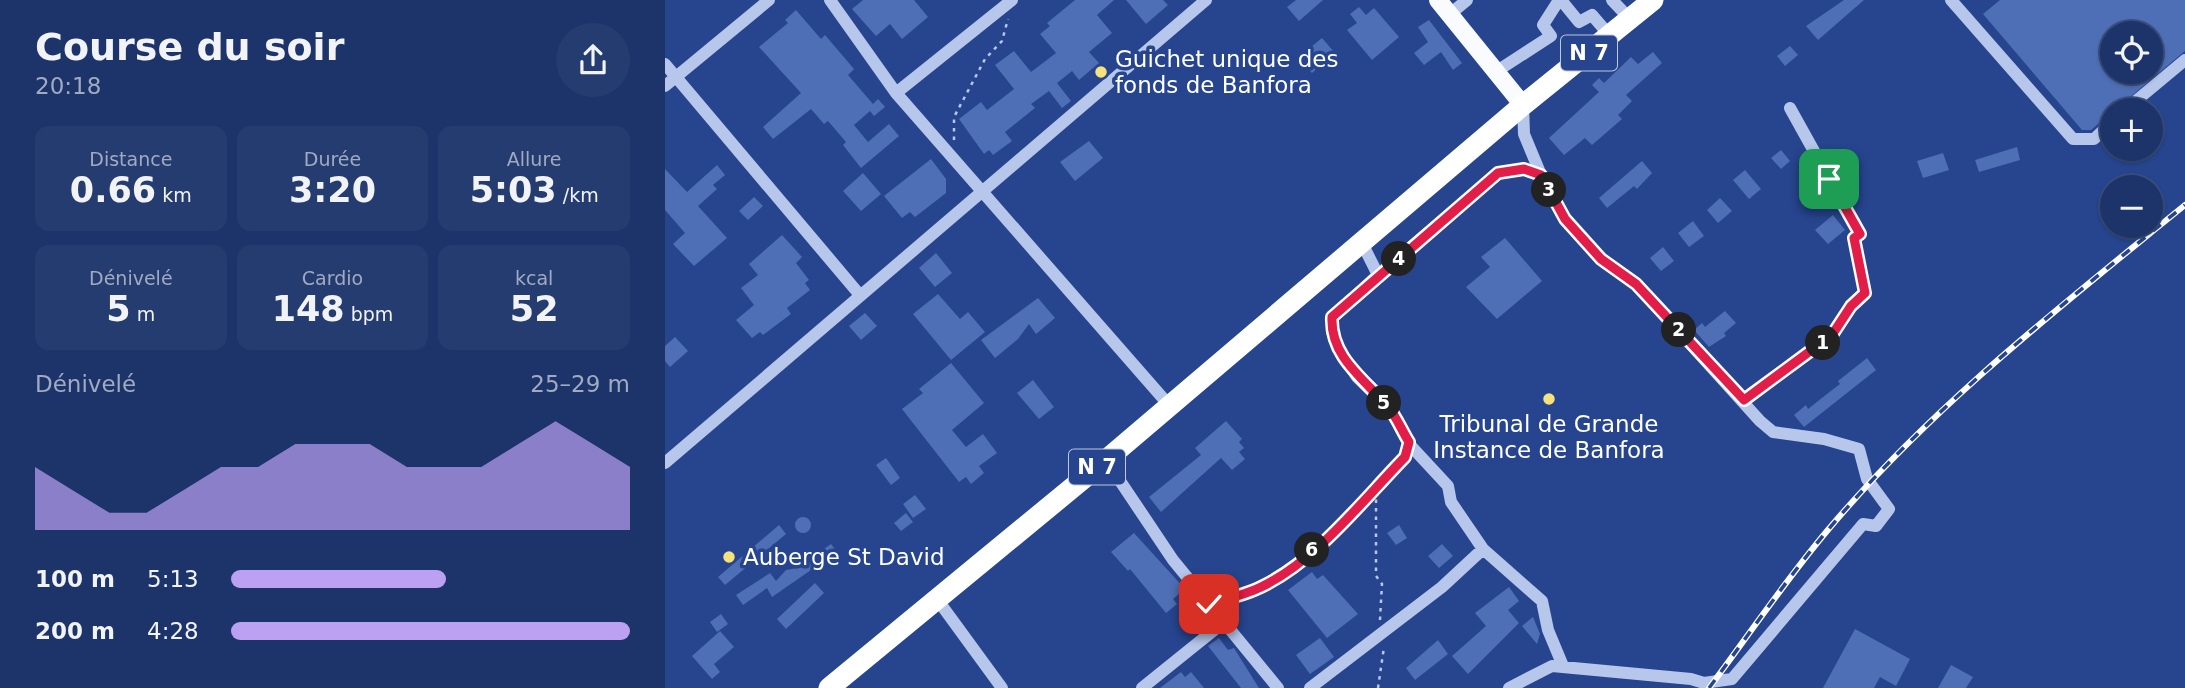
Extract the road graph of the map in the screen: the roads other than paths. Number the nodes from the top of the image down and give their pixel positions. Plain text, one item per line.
1 (769, 0) edge
2 (830, 0) edge
3 (1012, 0) edge
4 (1467, 0) edge
5 (1560, 0) edge
6 (1612, 0) edge
7 (1653, 0) edge
8 (1951, 0) edge
9 (1197, 2) edge
10 (1444, 7) edge
11 (1630, 19) junction
12 (1610, 36) junction
13 (2185, 60) edge
14 (665, 64) edge
15 (1497, 71) junction
16 (675, 76) junction
17 (665, 86) edge
18 (896, 93) junction
19 (2139, 98) edge
20 (1524, 105) junction
21 (1790, 108) dead end
22 (2100, 133) edge
23 (1541, 175) junction
24 (983, 190) junction
25 (1361, 241) junction
26 (1378, 275) junction
27 (859, 294) junction
28 (1744, 400) junction
29 (1168, 404) junction
30 (1106, 460) junction
31 (665, 463) edge
32 (1483, 549) junction
33 (937, 598) junction
34 (1224, 622) junction
35 (1563, 666) junction
36 (829, 688) edge
37 (1002, 688) edge
38 (1142, 688) edge
39 (1277, 688) edge
40 (1310, 688) edge
41 (1509, 688) edge

1 - 16 street
2 - 18 street
3 - 18 street
4 - 10 street
5 - 12 street
5 - 15 street
6 - 11 street
7 - 11 highway, N 7
8 - 22 street
9 - 24 street
10 - 15 main road
11 - 12 highway, N 7
12 - 20 highway, N 7
13 - 19 street
14 - 16 street
15 - 20 main road
16 - 17 street
16 - 27 street
18 - 24 street
20 - 23 street
20 - 25 highway, N 7
21 - 28 street
23 - 26 street
23 - 28 street
24 - 27 street
24 - 29 street
25 - 26 street
25 - 29 highway, N 7
26 - 32 street
27 - 31 street
28 - 35 street
29 - 30 highway, N 7
30 - 33 highway, N 7
30 - 34 street
32 - 35 street
32 - 40 street
33 - 36 highway, N 7
33 - 37 street
34 - 38 street
34 - 39 street
35 - 41 street

